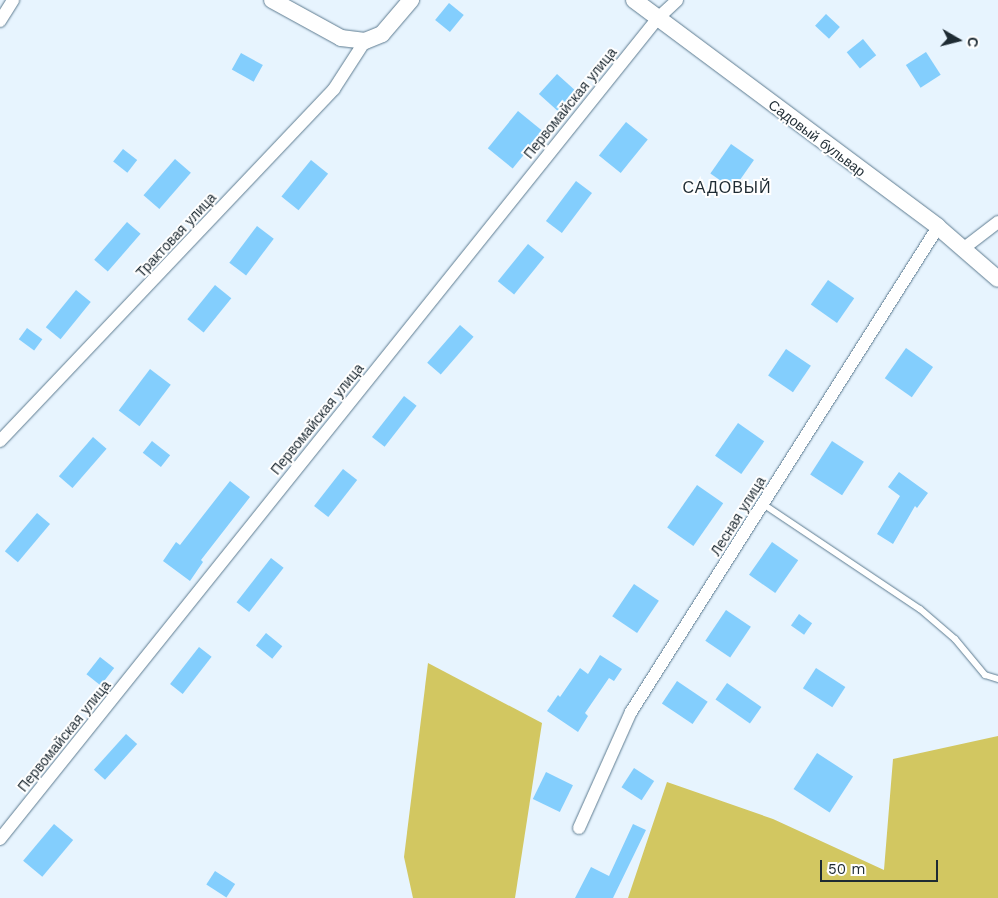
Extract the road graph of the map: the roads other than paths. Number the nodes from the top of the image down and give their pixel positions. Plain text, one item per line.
1 (13, 0) edge
2 (272, 0) edge
3 (411, 0) edge
4 (634, 0) edge
5 (676, 0) edge
6 (658, 18) junction
7 (0, 21) edge
8 (365, 41) junction
9 (998, 222) edge
10 (938, 227) junction
11 (964, 248) junction
12 (998, 279) edge
13 (0, 441) edge
14 (763, 504) junction
15 (998, 679) edge
16 (579, 828) dead end
17 (0, 839) edge

1 - 7 street
2 - 8 street
3 - 8 street
4 - 6 street, Садовый бульвар
5 - 6 street, Первомайская улица
6 - 10 street, Садовый бульвар
6 - 17 street, Первомайская улица
8 - 13 street, Трактовая улица
9 - 11 street
10 - 11 street, Садовый бульвар
10 - 14 street, Лесная улица
11 - 12 street, Садовый бульвар
14 - 15 lane
14 - 16 street, Лесная улица

